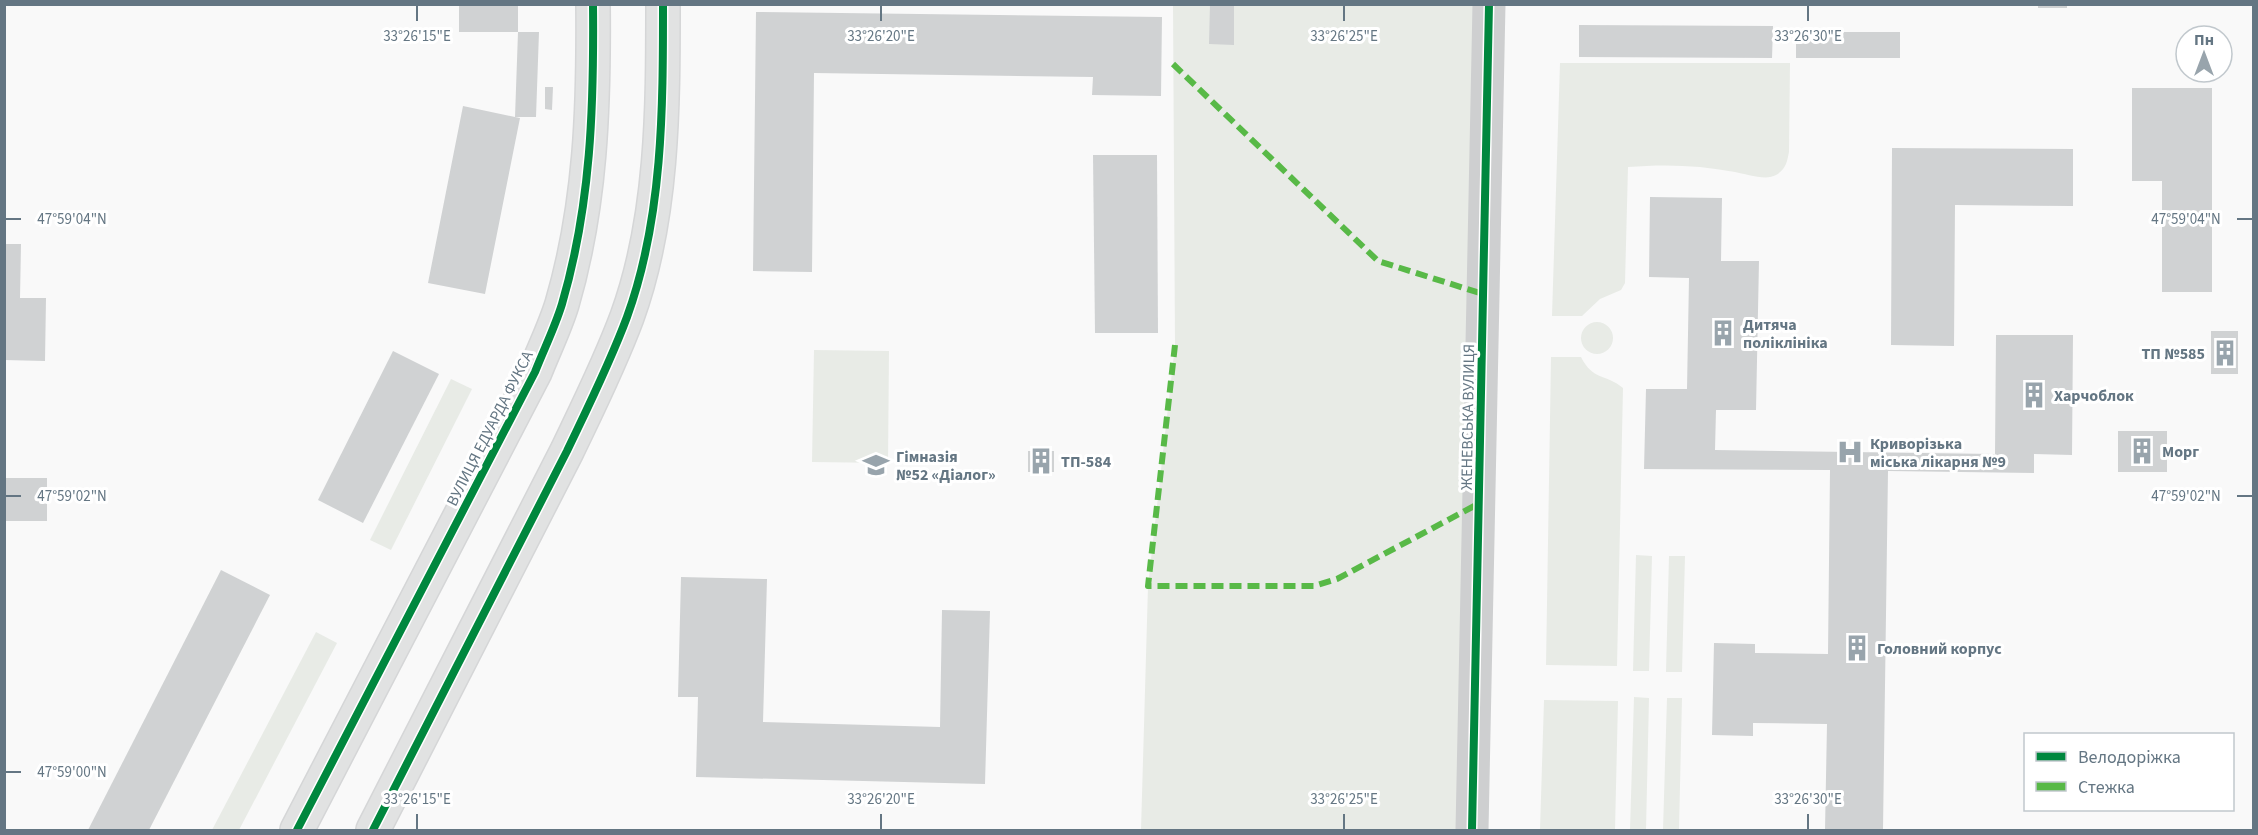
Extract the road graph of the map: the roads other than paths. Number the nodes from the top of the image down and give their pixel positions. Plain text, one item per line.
1 (593, 4) edge
2 (663, 4) edge
3 (1489, 4) edge
4 (297, 831) edge
5 (373, 831) edge
6 (1472, 831) edge

1 - 4 main road, ВУЛИЦЯ ЕДУАРДА ФУКСА
2 - 5 main road
3 - 6 street, ЖЕНЕВСЬКА ВУЛИЦЯ

